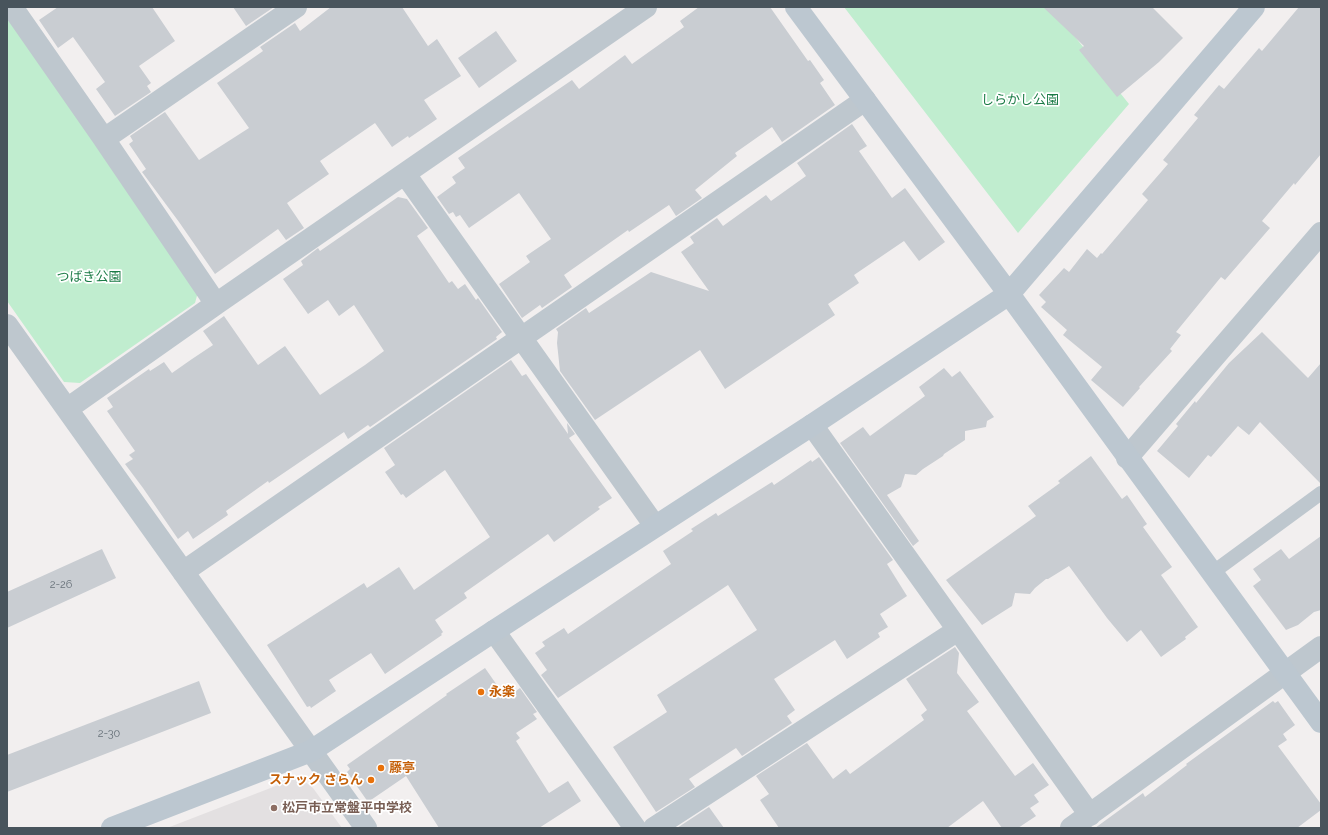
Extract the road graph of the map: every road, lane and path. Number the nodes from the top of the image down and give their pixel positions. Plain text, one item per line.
1 (12, 7) edge
2 (296, 7) edge
3 (646, 7) edge
4 (1254, 7) edge
5 (803, 10) edge
6 (865, 100) junction
7 (104, 139) junction
8 (405, 174) junction
9 (1321, 233) edge
10 (1009, 294) junction
11 (216, 304) junction
12 (7, 325) edge
13 (521, 339) junction
14 (67, 409) junction
15 (812, 425) junction
16 (1127, 458) junction
17 (1321, 493) edge
18 (655, 526) junction
19 (183, 572) junction
20 (1212, 573) junction
21 (958, 630) junction
22 (494, 631) junction
23 (1321, 647) edge
24 (1285, 672) junction
25 (1321, 722) edge
26 (311, 751) junction
27 (1090, 815) junction
28 (112, 828) edge
29 (366, 828) edge
30 (635, 828) edge
31 (654, 828) edge
32 (1071, 828) edge

1 - 7 street
2 - 7 street
3 - 8 street
4 - 10 street
5 - 6 street
6 - 10 street
6 - 13 street
7 - 11 street
8 - 11 street
8 - 13 street
9 - 16 street
10 - 15 street
10 - 16 street
11 - 14 street
12 - 14 street
13 - 18 street
13 - 19 street
14 - 19 street
15 - 18 street
15 - 21 street
16 - 20 street
17 - 20 lane
18 - 22 street
19 - 26 street
20 - 24 street
21 - 27 street
21 - 31 street
22 - 26 street
22 - 30 street
23 - 24 street
24 - 25 street
24 - 27 street
26 - 28 street
26 - 29 street
27 - 32 street

